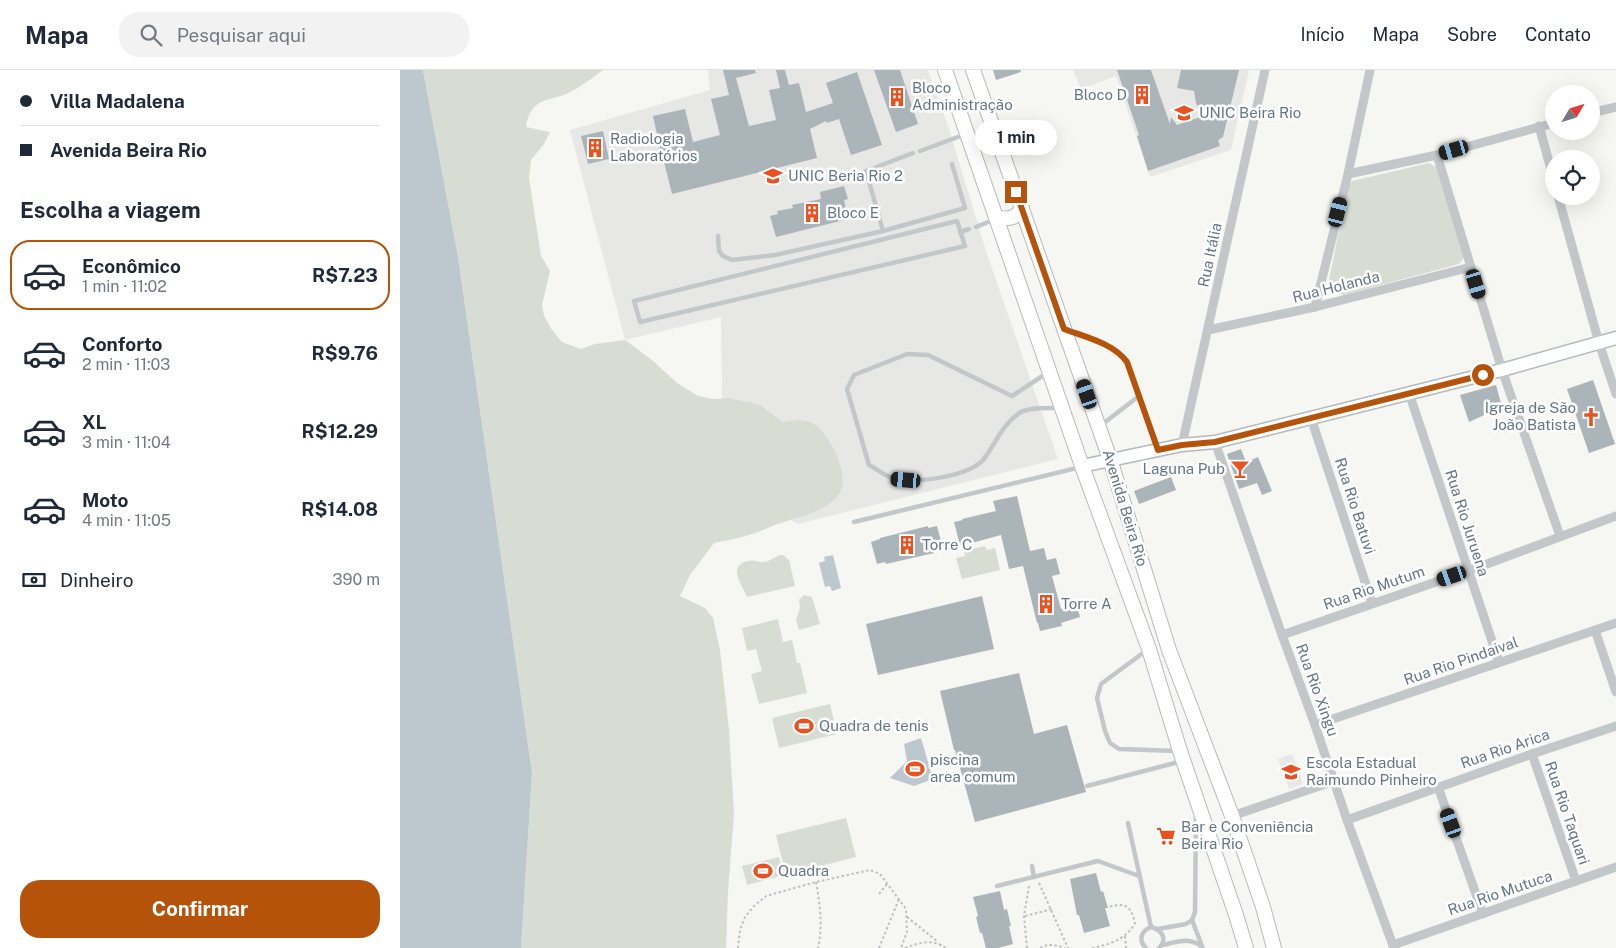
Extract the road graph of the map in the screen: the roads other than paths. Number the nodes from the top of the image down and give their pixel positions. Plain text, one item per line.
1 (945, 70) edge
2 (973, 70) edge
3 (1265, 70) edge
4 (1370, 70) edge
5 (1616, 107) edge
6 (1600, 111) edge
7 (1545, 125) edge
8 (1539, 126) junction
9 (967, 134) junction
10 (1546, 150) edge
11 (920, 151) dead end
12 (913, 153) dead end
13 (1437, 155) junction
14 (952, 164) dead end
15 (1348, 174) junction
16 (1561, 205) edge
17 (1022, 209) junction
18 (997, 218) junction
19 (976, 227) dead end
20 (969, 229) dead end
21 (883, 231) junction
22 (960, 232) junction
23 (718, 236) dead end
24 (1471, 267) junction
25 (1315, 307) junction
26 (1064, 329) junction
27 (1208, 330) junction
28 (1616, 338) edge
29 (1599, 343) junction
30 (1502, 370) junction
31 (1050, 371) junction
32 (1409, 393) junction
33 (1616, 394) edge
34 (1139, 396) junction
35 (1063, 408) junction
36 (1311, 418) junction
37 (1099, 427) junction
38 (1215, 442) junction
39 (1182, 445) junction
40 (1158, 450) junction
41 (1110, 459) junction
42 (1082, 466) junction
43 (1616, 516) edge
44 (854, 522) dead end
45 (1560, 536) junction
46 (1468, 571) junction
47 (1372, 603) junction
48 (1616, 623) edge
49 (1595, 630) junction
50 (1282, 635) junction
51 (1149, 649) junction
52 (1169, 650) junction
53 (1499, 662) junction
54 (1616, 692) edge
55 (1315, 725) junction
56 (1616, 726) edge
57 (1532, 754) junction
58 (1182, 756) junction
59 (1334, 781) junction
60 (1087, 786) dead end
61 (1438, 787) junction
62 (1196, 798) junction
63 (1232, 816) junction
64 (1347, 820) junction
65 (1128, 823) dead end
66 (1032, 866) dead end
67 (1616, 867) edge
68 (1139, 876) junction
69 (1033, 877) junction
70 (1576, 882) junction
71 (997, 886) dead end
72 (1262, 907) junction
73 (1483, 914) junction
74 (1192, 920) junction
75 (1151, 927) junction
76 (1158, 929) junction
77 (1394, 946) edge
78 (1160, 947) edge
79 (1203, 947) edge
80 (1146, 948) edge
81 (1246, 948) edge
82 (1274, 948) edge
83 (1278, 948) edge

1 - 9 main road, Avenida Beira Rio
2 - 17 main road, Avenida Beira Rio
3 - 27 street, Rua Itália
4 - 15 street
5 - 6 street
7 - 8 street
8 - 10 street
8 - 13 street
9 - 11 lane
9 - 18 main road, Avenida Beira Rio
12 - 21 lane
13 - 15 street
13 - 24 street
14 - 21 lane
15 - 25 street
16 - 29 street
17 - 18 main road
17 - 26 main road, Avenida Beira Rio
18 - 19 lane
18 - 31 main road, Avenida Beira Rio
20 - 22 lane
21 - 23 lane
22 - 22 lane
24 - 25 street, Rua Holanda
24 - 30 street
25 - 27 street, Rua Holanda
26 - 34 lane
26 - 37 main road, Avenida Beira Rio
27 - 39 street, Rua Itália
28 - 29 main road
29 - 30 main road
29 - 33 street
30 - 32 main road
30 - 45 street
31 - 35 main road, Avenida Beira Rio
31 - 35 lane
32 - 36 main road
32 - 46 street, Rua Rio Juruena
34 - 37 lane
34 - 40 lane
35 - 42 main road, Avenida Beira Rio
36 - 38 main road
36 - 47 street, Rua Rio Batuvi
37 - 41 main road, Avenida Beira Rio
38 - 39 main road
38 - 50 street, Rua Rio Xingu
39 - 40 main road
40 - 41 main road
41 - 42 main road
41 - 52 main road, Avenida Beira Rio
42 - 44 lane
42 - 51 main road, Avenida Beira Rio
43 - 45 street, Rua Rio Mutum
45 - 46 street, Rua Rio Mutum
46 - 47 street, Rua Rio Mutum
46 - 53 street, Rua Rio Juruena
47 - 50 street, Rua Rio Mutum
48 - 49 street, Rua Rio Pindaival
49 - 53 street, Rua Rio Pindaival
49 - 54 street
50 - 55 street, Rua Rio Xingu
51 - 52 main road
51 - 58 main road, Avenida Beira Rio
51 - 58 lane
52 - 63 main road, Avenida Beira Rio
53 - 55 street, Rua Rio Pindaival
55 - 59 street, Rua Rio Xingu
56 - 57 street, Rua Rio Arica
57 - 61 street, Rua Rio Arica
57 - 70 street, Rua Rio Taquari
58 - 60 lane
58 - 62 main road, Avenida Beira Rio
59 - 63 street
59 - 64 street, Rua Rio Xingu
61 - 64 street, Rua Rio Arica
61 - 73 street
62 - 74 lane
62 - 81 main road, Avenida Beira Rio
63 - 72 main road, Avenida Beira Rio
64 - 77 street, Rua Rio Xingu
65 - 68 lane
66 - 69 lane
67 - 70 street, Rua Rio Mutuca
68 - 69 lane
68 - 75 lane
69 - 71 lane
70 - 73 street, Rua Rio Mutuca
72 - 82 main road, Avenida Beira Rio
72 - 83 street
73 - 77 street, Rua Rio Mutuca
74 - 76 lane
74 - 79 lane
75 - 76 lane
75 - 80 lane
76 - 78 lane
78 - 79 lane

